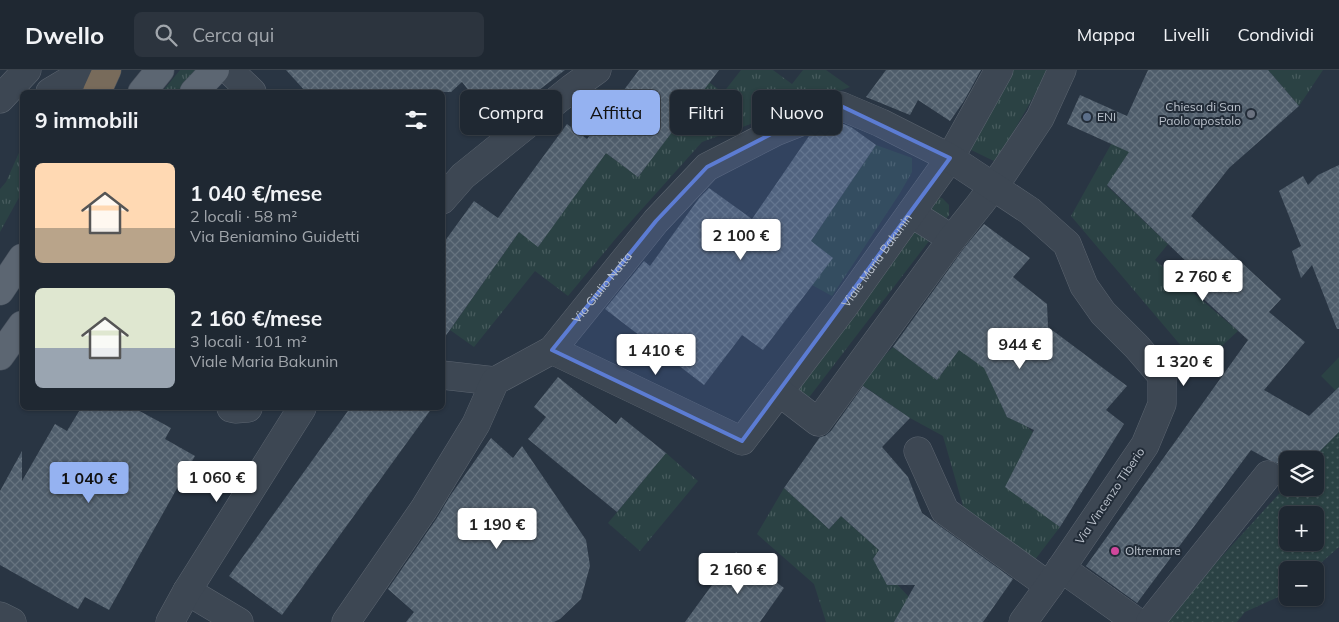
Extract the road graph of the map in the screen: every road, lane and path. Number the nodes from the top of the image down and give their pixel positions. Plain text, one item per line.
1 (87, 70) edge
2 (107, 70) edge
3 (160, 70) edge
4 (215, 70) edge
5 (229, 70) edge
6 (597, 70) edge
7 (999, 70) edge
8 (1062, 70) edge
9 (53, 90) edge
10 (98, 90) edge
11 (144, 90) edge
12 (196, 90) edge
13 (250, 90) edge
14 (950, 158) junction
15 (994, 186) junction
16 (445, 197) edge
17 (911, 213) junction
18 (952, 239) junction
19 (20, 261) edge
20 (0, 290) edge
21 (20, 328) edge
22 (552, 350) junction
23 (0, 356) edge
24 (445, 374) edge
25 (495, 381) junction
26 (779, 392) junction
27 (301, 410) edge
28 (918, 451) dead end
29 (1268, 475) dead end
30 (1055, 577) junction
31 (187, 590) junction
32 (0, 616) edge
33 (12, 622) edge
34 (170, 622) edge
35 (239, 622) edge
36 (346, 622) edge
37 (1023, 622) edge
38 (1137, 622) edge
39 (1150, 622) edge

1 - 9 street
2 - 10 highway
3 - 11 main road
4 - 12 main road
5 - 13 street
6 - 16 street
7 - 14 street, Viale Maria Bakunin
8 - 15 street
14 - 15 street, Via Giulio Natta
14 - 17 street, Viale Maria Bakunin
14 - 22 street, Via Giulio Natta
15 - 18 street
15 - 30 street, Via Vincenzo Tiberio
17 - 18 street
17 - 26 street, Viale Maria Bakunin
18 - 26 street
19 - 20 main road
21 - 23 main road
22 - 25 street, Via Giulio Natta
22 - 26 street, Viale Maria Bakunin
24 - 25 street
25 - 36 street
27 - 31 street
28 - 30 street
29 - 39 street
30 - 37 street, Via Vincenzo Tiberio
30 - 38 street
31 - 34 street
31 - 35 street
32 - 33 street

